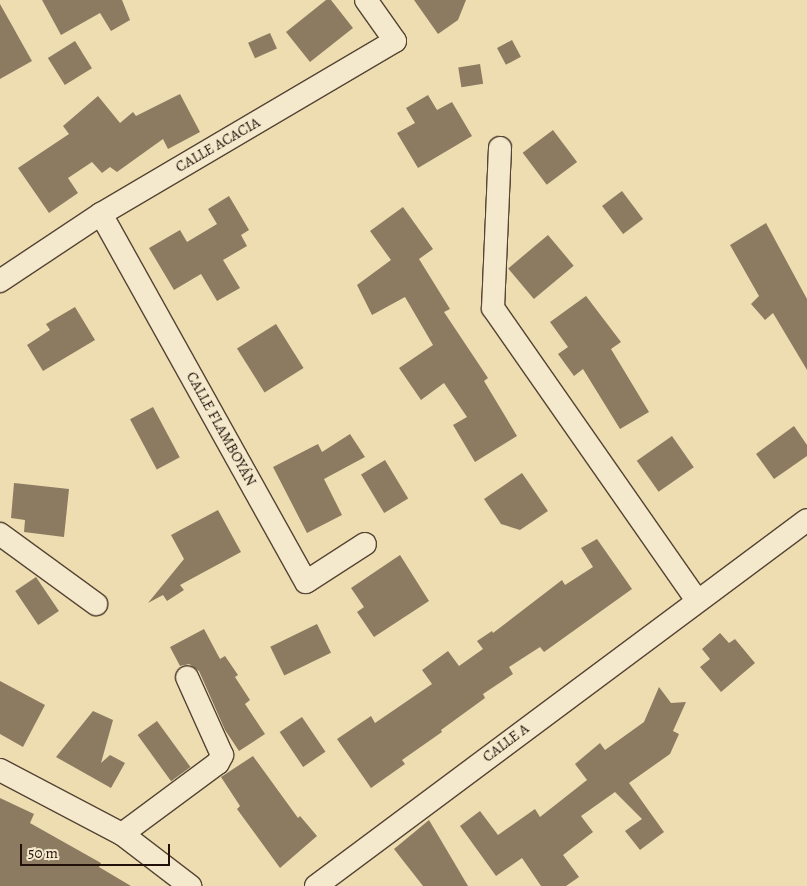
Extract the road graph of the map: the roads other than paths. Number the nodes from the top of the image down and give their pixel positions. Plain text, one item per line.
1 (366, 0) edge
2 (500, 148) dead end
3 (101, 214) junction
4 (0, 281) edge
5 (807, 520) edge
6 (0, 534) edge
7 (365, 544) dead end
8 (697, 600) junction
9 (96, 604) dead end
10 (187, 677) dead end
11 (0, 770) edge
12 (122, 834) junction
13 (190, 886) edge
14 (316, 886) edge

1 - 3 street, CALLE ACACIA
2 - 8 street
3 - 4 street, CALLE ACACIA
3 - 7 street, CALLE FLAMBOYÁN
5 - 8 street, CALLE A
6 - 9 street
8 - 14 street, CALLE A
10 - 12 street
11 - 12 street
12 - 13 street

